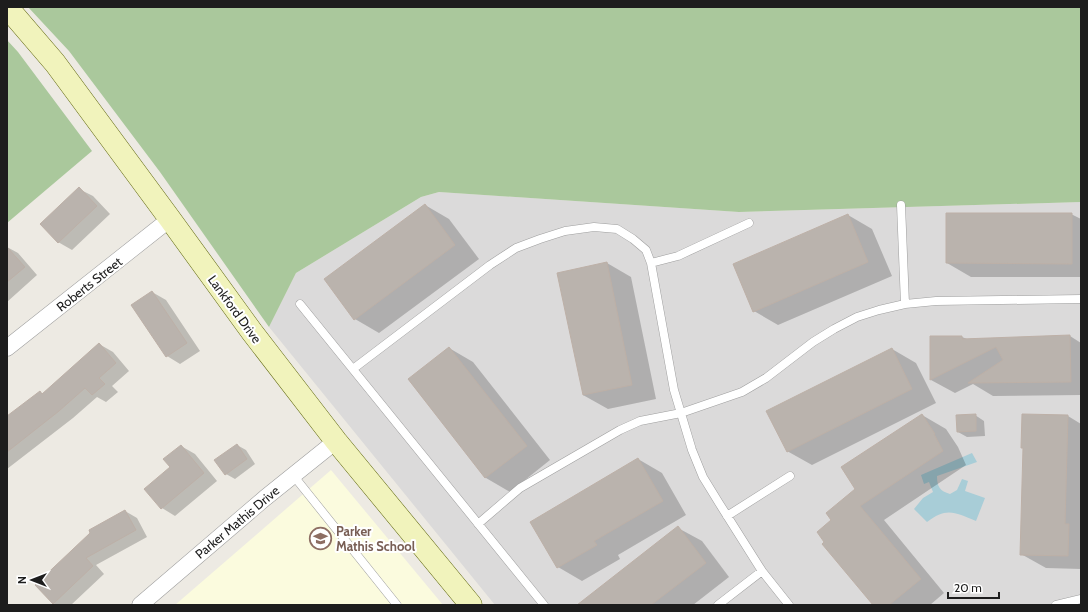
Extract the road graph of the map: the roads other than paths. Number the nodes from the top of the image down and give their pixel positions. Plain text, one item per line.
1 (7, 7) edge
2 (901, 205) dead end
3 (170, 219) junction
4 (749, 223) dead end
5 (651, 263) junction
6 (1081, 299) edge
7 (300, 304) dead end
8 (905, 304) junction
9 (7, 348) edge
10 (353, 369) junction
11 (681, 413) junction
12 (336, 442) junction
13 (293, 475) junction
14 (790, 476) dead end
15 (727, 516) junction
16 (478, 524) junction
17 (762, 571) junction
18 (1081, 599) edge
19 (140, 605) edge
20 (397, 605) edge
21 (472, 605) edge
22 (544, 605) edge
23 (718, 605) edge
24 (789, 605) edge
25 (1056, 605) edge

1 - 3 main road, Lankford Drive
2 - 8 lane
3 - 9 street, Roberts Street
3 - 12 main road, Lankford Drive
4 - 5 lane
5 - 10 lane
5 - 11 lane
6 - 8 lane
7 - 10 lane
8 - 11 lane
10 - 16 lane
11 - 15 lane
11 - 16 lane
12 - 13 street, Parker Mathis Drive
12 - 21 main road, Lankford Drive
13 - 19 street, Parker Mathis Drive
13 - 20 lane
14 - 15 lane
15 - 17 lane
16 - 22 lane
17 - 23 lane
17 - 24 lane
18 - 25 lane

